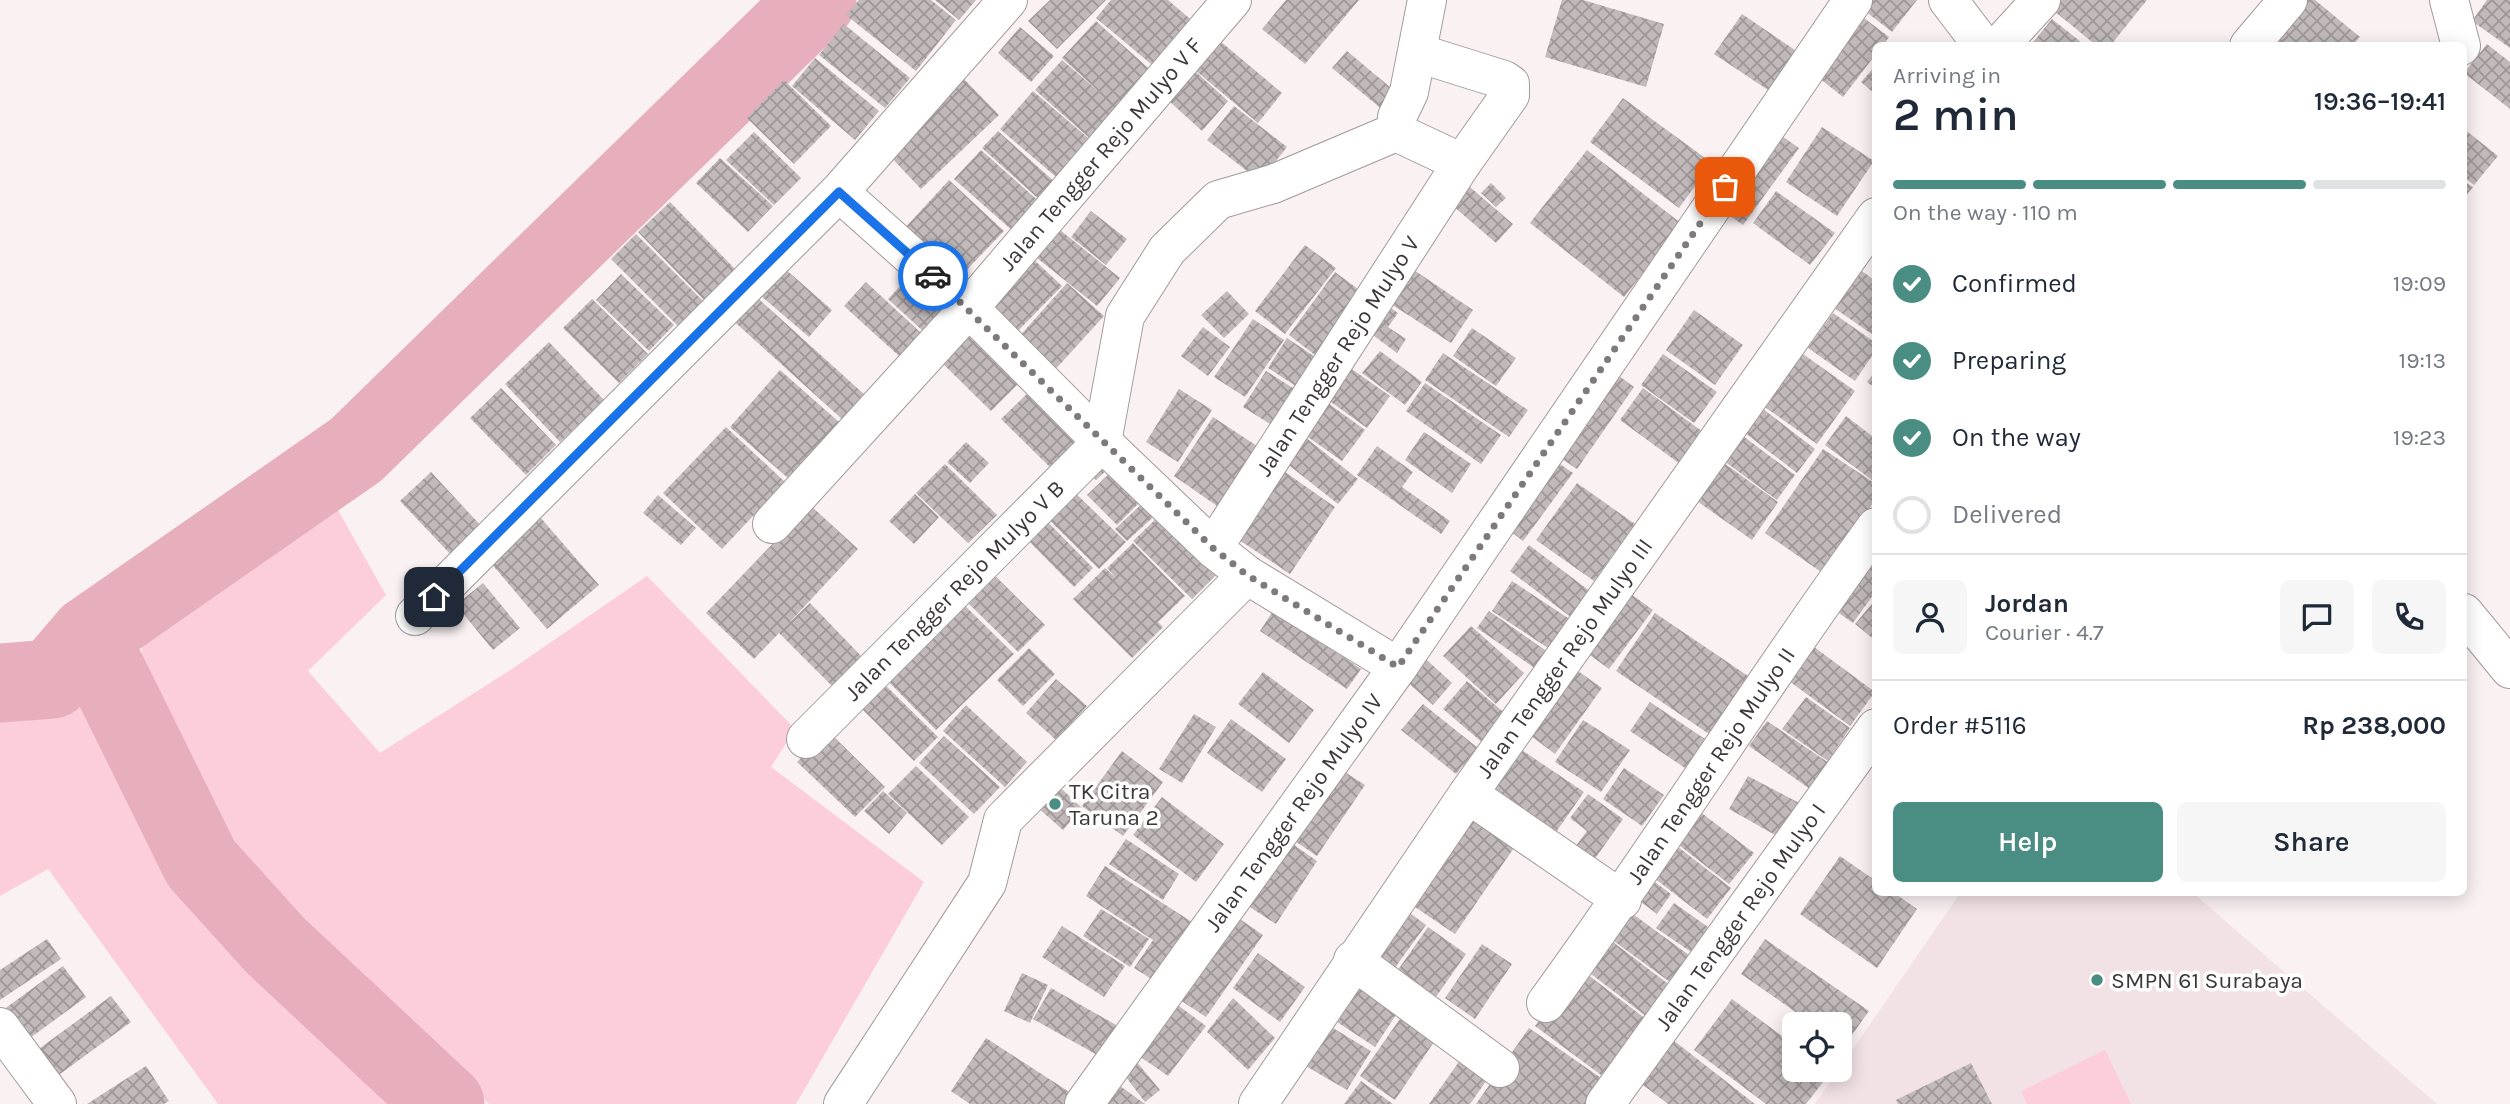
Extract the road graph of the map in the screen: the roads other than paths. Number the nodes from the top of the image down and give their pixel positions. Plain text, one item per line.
1 (1008, 0) edge
2 (1232, 0) edge
3 (1427, 0) edge
4 (1853, 0) edge
5 (1948, 0) edge
6 (2041, 0) edge
7 (2288, 0) edge
8 (2449, 0) edge
9 (1980, 42) edge
10 (2003, 42) edge
11 (2252, 42) edge
12 (2460, 42) edge
13 (1418, 53) junction
14 (1396, 132) junction
15 (1462, 163) junction
16 (839, 192) junction
17 (1872, 222) edge
18 (968, 308) junction
19 (1102, 442) junction
20 (772, 524) dead end
21 (1872, 533) edge
22 (1213, 548) junction
23 (1247, 575) junction
24 (415, 616) dead end
25 (2467, 617) edge
26 (1398, 667) junction
27 (2510, 669) edge
28 (1872, 734) edge
29 (806, 739) dead end
30 (1468, 793) junction
31 (1622, 900) junction
32 (1353, 960) junction
33 (1546, 1003) dead end
34 (0, 1027) edge
35 (1500, 1068) dead end
36 (57, 1104) edge
37 (843, 1104) edge
38 (1084, 1104) edge
39 (1258, 1104) edge
40 (1605, 1104) edge

1 - 16 street
2 - 18 street, Jalan Tengger Rejo Mulyo V F
3 - 13 street
4 - 26 street, Jalan Tengger Rejo Mulyo IV
5 - 9 street
6 - 10 street
7 - 11 street
8 - 12 street
13 - 14 street
13 - 15 street, Jalan Tengger Rejo Mulyo V
14 - 15 street
14 - 19 street
15 - 22 street, Jalan Tengger Rejo Mulyo V
16 - 18 street
16 - 24 street
17 - 30 street, Jalan Tengger Rejo Mulyo III
18 - 19 street
18 - 20 street, Jalan Tengger Rejo Mulyo V F
19 - 22 street
19 - 29 street, Jalan Tengger Rejo Mulyo V B
21 - 31 street, Jalan Tengger Rejo Mulyo II
22 - 23 street
23 - 26 street
23 - 37 street
25 - 27 street
26 - 38 street, Jalan Tengger Rejo Mulyo IV
28 - 40 street, Jalan Tengger Rejo Mulyo I
30 - 31 street
30 - 32 street, Jalan Tengger Rejo Mulyo III
31 - 33 street, Jalan Tengger Rejo Mulyo II
32 - 35 street
32 - 39 street, Jalan Tengger Rejo Mulyo III
34 - 36 street

